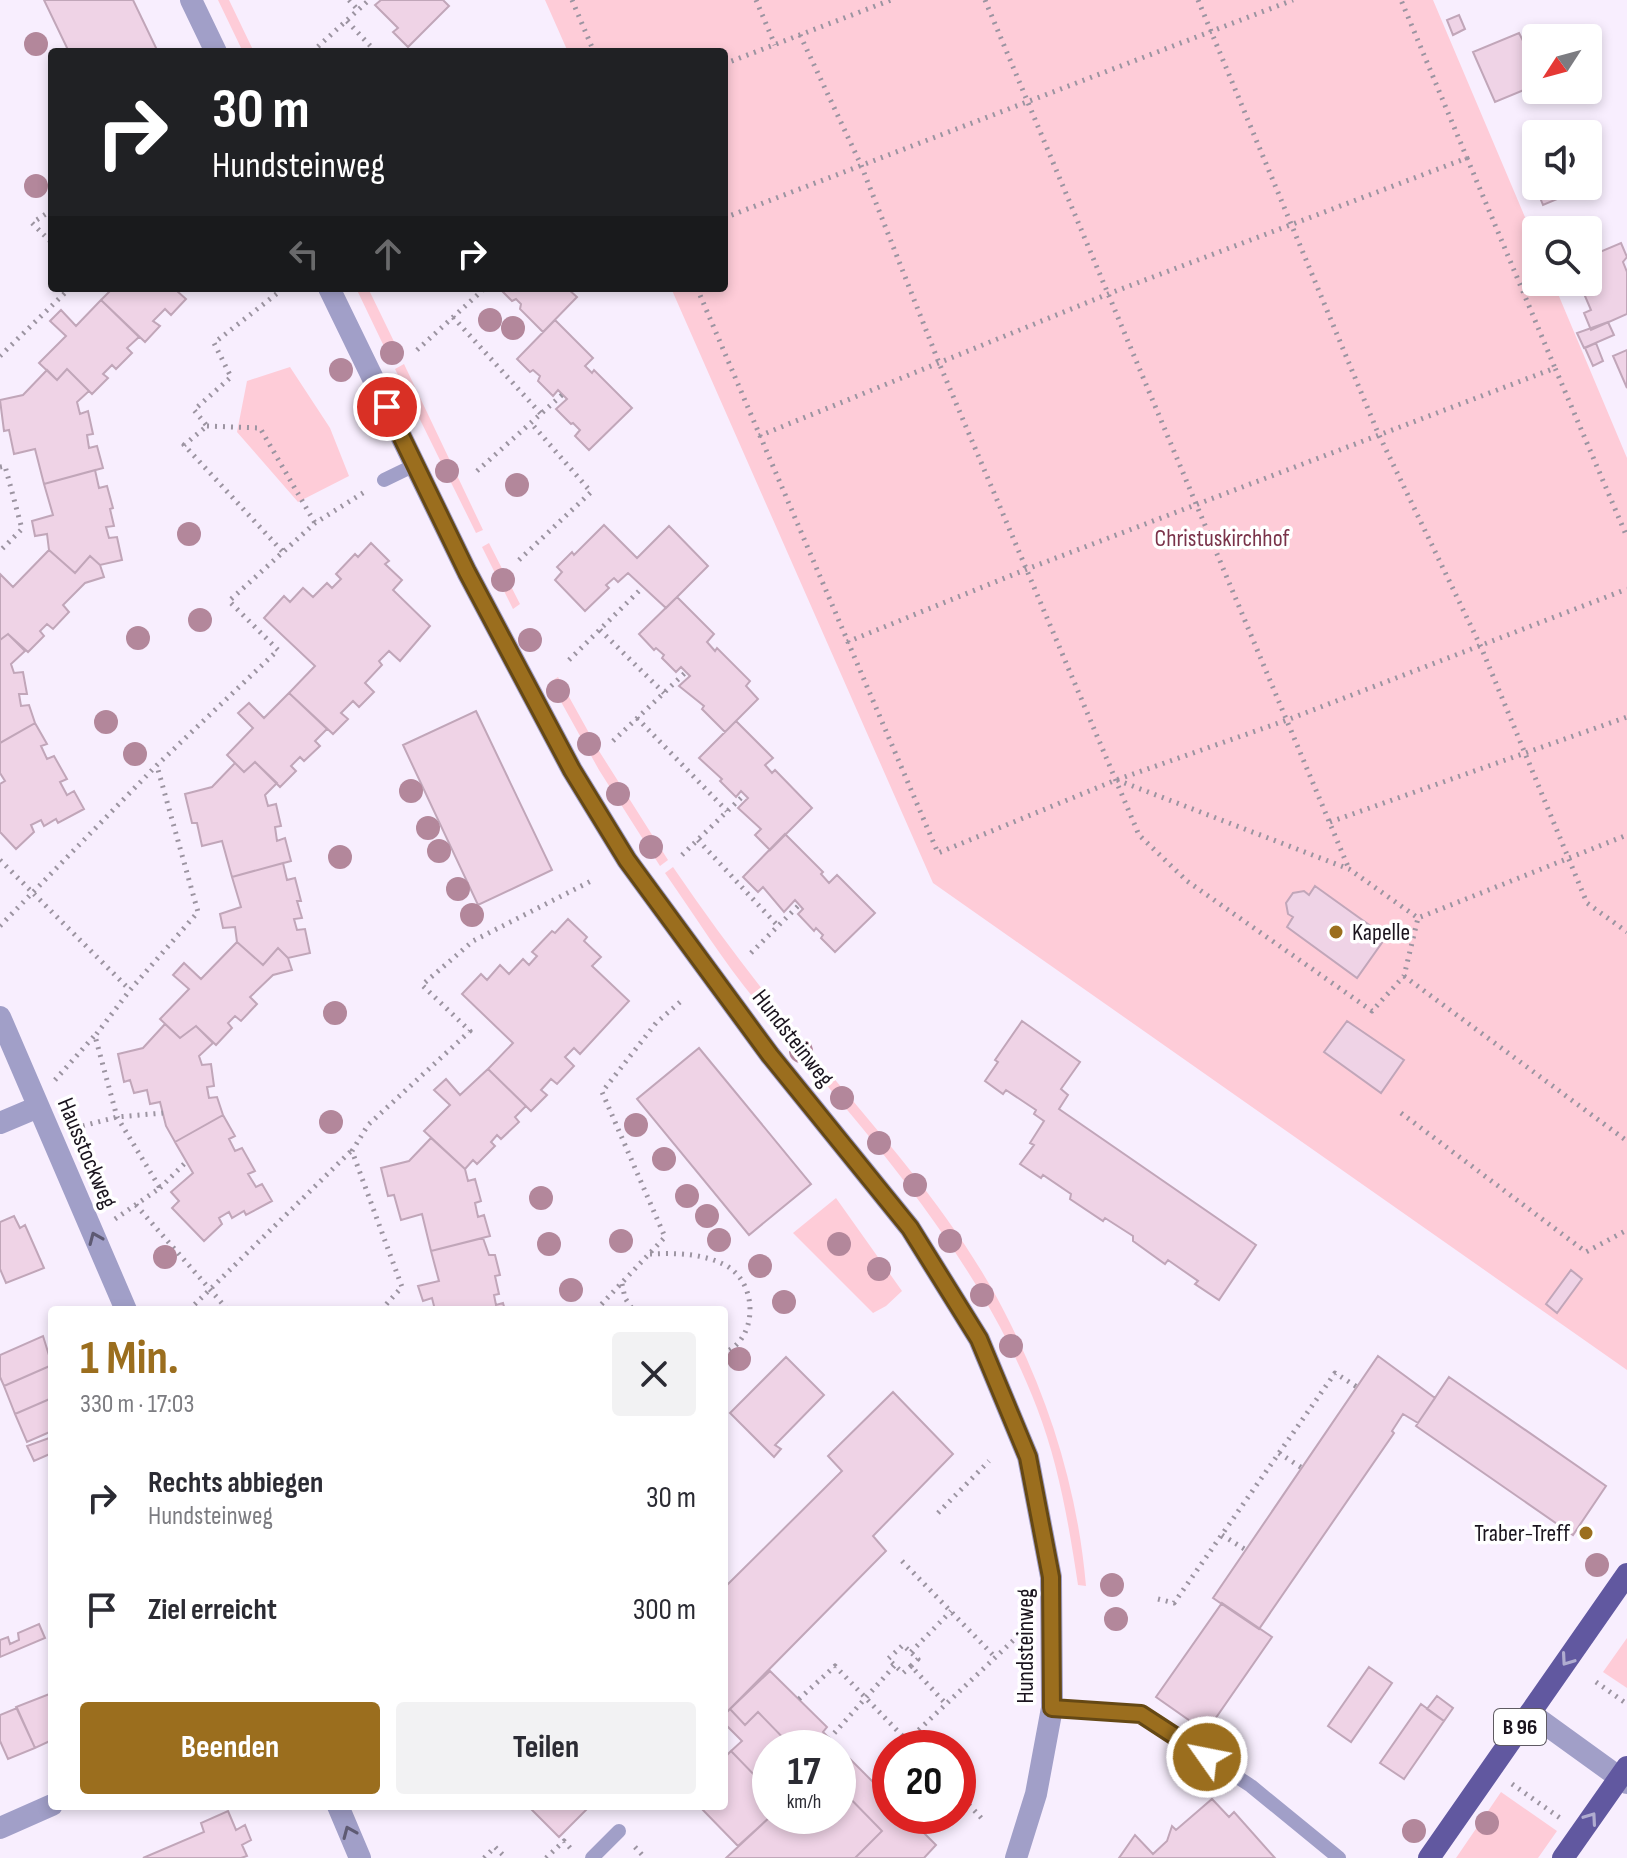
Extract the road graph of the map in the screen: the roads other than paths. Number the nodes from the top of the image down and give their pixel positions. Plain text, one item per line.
1 (191, 0) edge
2 (214, 48) edge
3 (331, 292) edge
4 (415, 465) junction
5 (384, 480) road end
6 (0, 1017) edge
7 (38, 1107) junction
8 (0, 1123) edge
9 (124, 1306) edge
10 (1627, 1574) edge
11 (1052, 1708) junction
12 (1530, 1713) junction
13 (1624, 1776) edge
14 (48, 1807) edge
15 (340, 1810) edge
16 (0, 1828) edge
17 (619, 1831) dead end
18 (360, 1858) edge
19 (592, 1858) edge
20 (1016, 1858) edge
21 (1339, 1858) edge
22 (1429, 1858) edge
23 (1563, 1858) edge

1 - 2 street
3 - 4 street, Hundsteinweg
4 - 5 lane
4 - 11 street, Hundsteinweg
6 - 7 street, Hausstockweg
7 - 8 street
9 -> 7 street, Hausstockweg
10 -> 12 main road, B 96
11 - 20 street, Hundsteinweg
11 - 21 lane
12 - 13 street
12 - 22 main road, B 96
23 -> 13 main road
14 - 16 street
18 -> 15 street
17 - 19 lane

